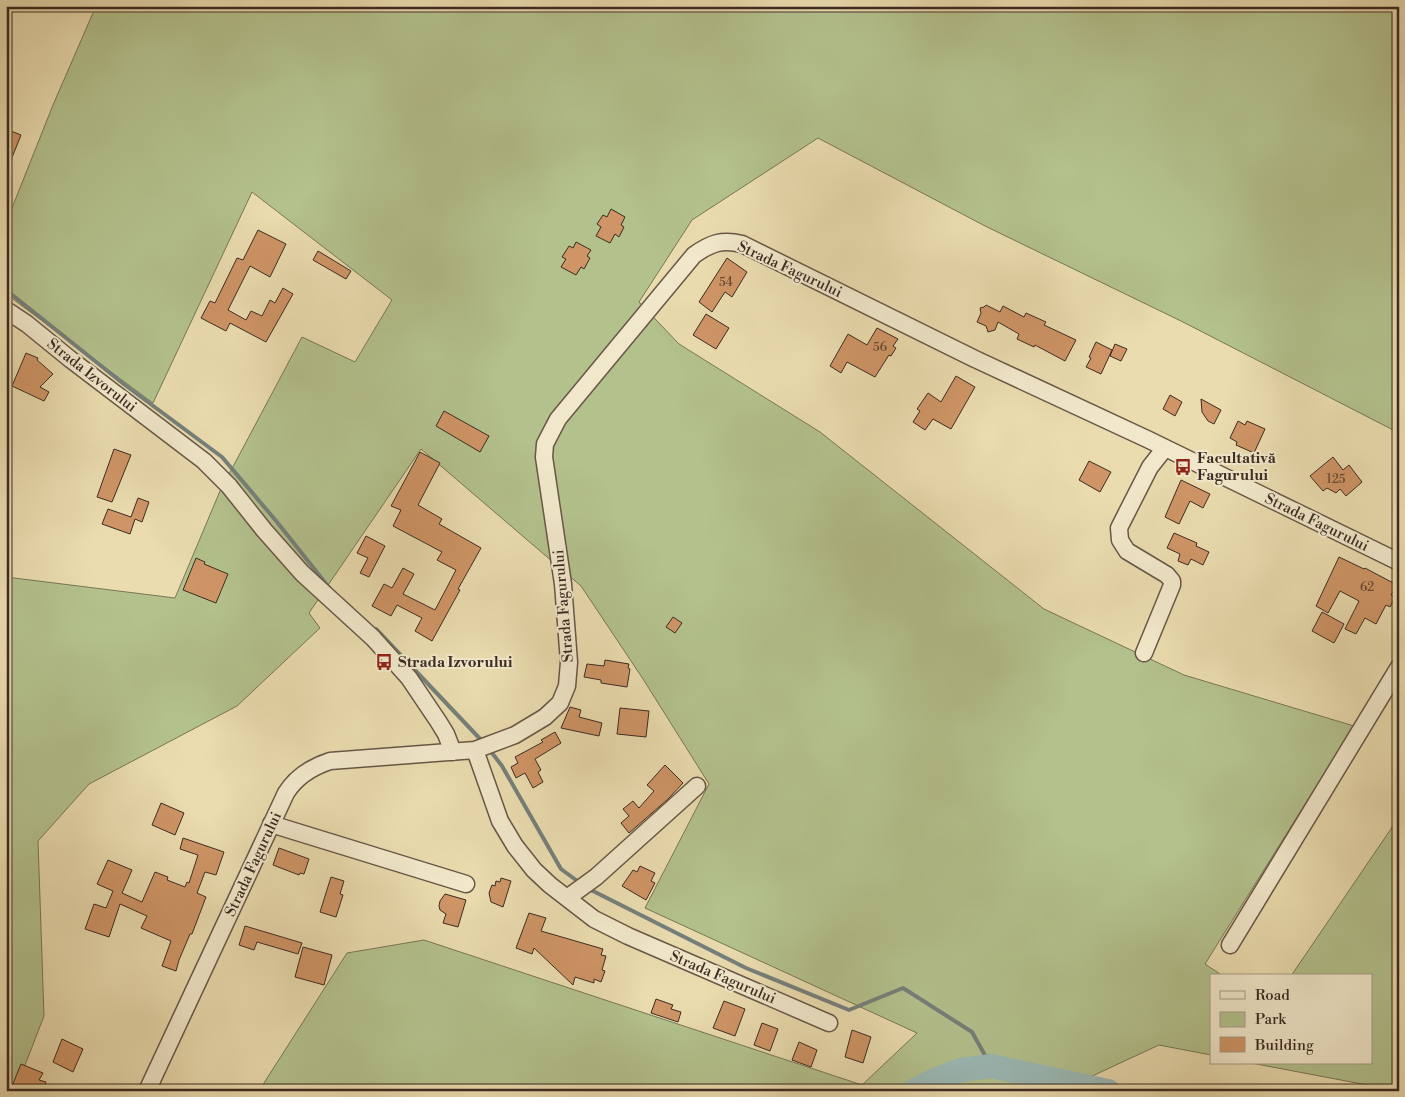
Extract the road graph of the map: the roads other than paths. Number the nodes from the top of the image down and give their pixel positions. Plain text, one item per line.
1 (6, 310) edge
2 (1165, 448) junction
3 (1399, 562) edge
4 (1144, 653) dead end
5 (1399, 668) edge
6 (483, 747) junction
7 (453, 752) junction
8 (696, 786) dead end
9 (271, 824) junction
10 (466, 884) dead end
11 (578, 890) junction
12 (1230, 945) dead end
13 (829, 1023) dead end
14 (147, 1091) edge

1 - 7 street, Strada Izvorului
2 - 3 street, Strada Fagurului
2 - 4 street
2 - 6 street, Strada Fagurului
5 - 12 street
6 - 7 street, Strada Fagurului
6 - 11 street, Strada Fagurului
7 - 9 street, Strada Fagurului
8 - 11 street
9 - 10 street
9 - 14 street, Strada Fagurului
11 - 13 street, Strada Fagurului

